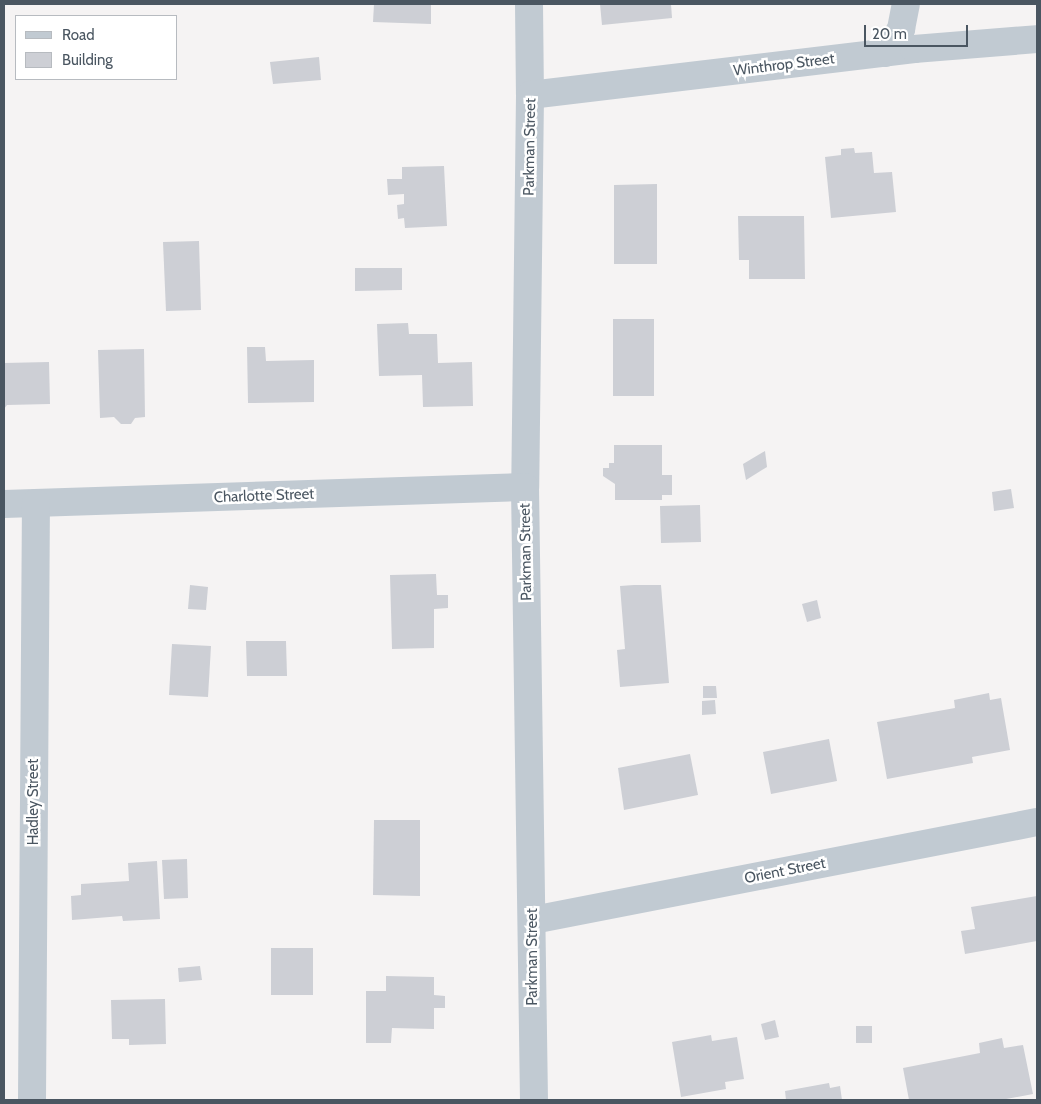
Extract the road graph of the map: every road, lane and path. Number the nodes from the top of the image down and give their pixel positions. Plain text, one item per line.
1 (529, 4) edge
2 (906, 4) edge
3 (1037, 39) edge
4 (885, 53) junction
5 (530, 95) junction
6 (525, 487) junction
7 (36, 503) junction
8 (4, 504) edge
9 (1037, 822) edge
10 (533, 920) junction
11 (32, 1100) edge
12 (534, 1100) edge

1 - 5 street, Parkman Street
2 - 4 street
3 - 4 street, Winthrop Street
4 - 5 street, Winthrop Street
5 - 6 street, Parkman Street
6 - 7 street, Charlotte Street
6 - 10 street, Parkman Street
7 - 8 street, Charlotte Street
7 - 11 street, Hadley Street
9 - 10 street, Orient Street
10 - 12 street, Parkman Street

